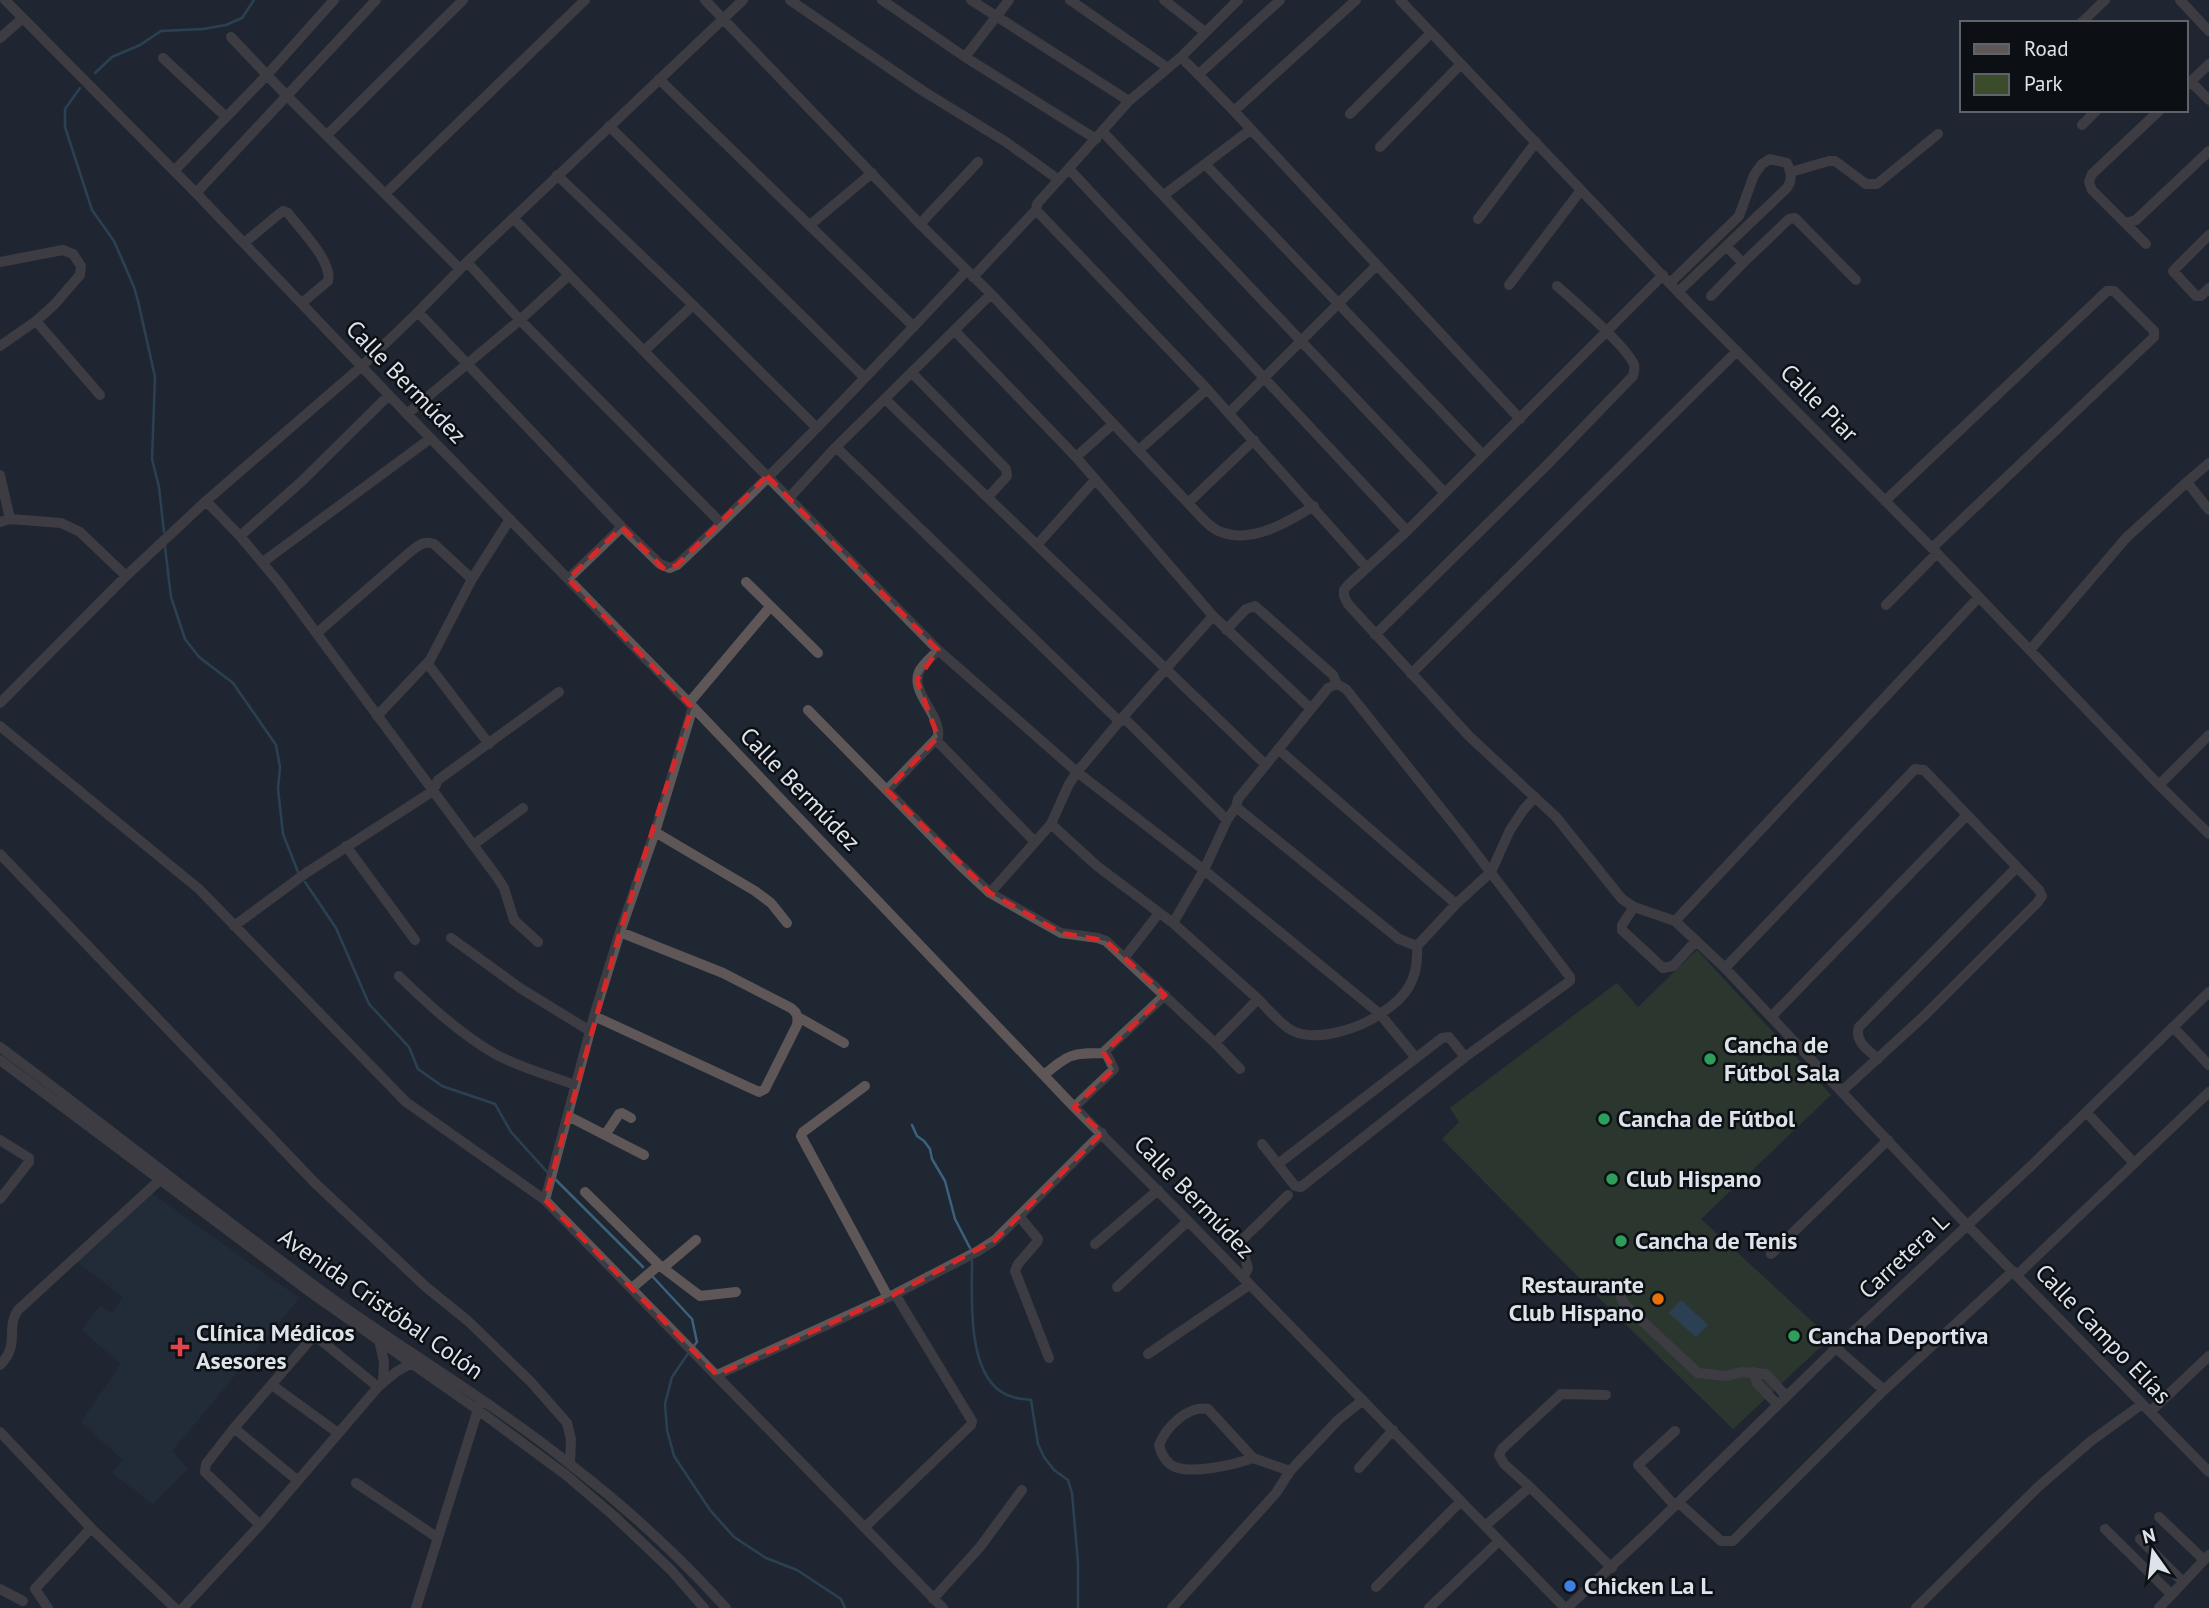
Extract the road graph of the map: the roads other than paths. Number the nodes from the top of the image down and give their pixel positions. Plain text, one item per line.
1 (5, 0) edge
2 (334, 0) edge
3 (376, 0) edge
4 (463, 0) edge
5 (585, 0) edge
6 (705, 0) edge
7 (743, 0) edge
8 (790, 0) edge
9 (881, 0) edge
10 (971, 0) edge
11 (1009, 0) edge
12 (1070, 0) edge
13 (1164, 0) edge
14 (1238, 0) edge
15 (1280, 0) edge
16 (1356, 0) edge
17 (1400, 0) edge
18 (2105, 0) edge
19 (2180, 0) edge
20 (996, 16) junction
21 (23, 18) junction
22 (723, 18) junction
23 (2190, 20) edge
24 (2083, 21) edge
25 (2209, 31) edge
26 (1205, 32) junction
27 (1431, 33) junction
28 (232, 37) dead end
29 (0, 38) edge
30 (965, 57) junction
31 (1181, 57) junction
32 (163, 58) dead end
33 (1461, 64) junction
34 (2209, 64) edge
35 (1168, 68) junction
36 (1199, 74) junction
37 (267, 75) junction
38 (659, 79) junction
39 (2189, 84) edge
40 (286, 95) junction
41 (2209, 100) edge
42 (1129, 101) junction
43 (1234, 111) junction
44 (2095, 112) edge
45 (2159, 112) edge
46 (1350, 114) dead end
47 (226, 117) junction
48 (2082, 125) dead end
49 (609, 126) junction
50 (1250, 130) junction
51 (1938, 134) dead end
52 (327, 135) junction
53 (1099, 135) junction
54 (1536, 142) junction
55 (1380, 147) dead end
56 (2209, 151) edge
57 (978, 162) dead end
58 (1205, 164) junction
59 (1069, 169) junction
60 (174, 171) junction
61 (1791, 172) junction
62 (872, 173) junction
63 (557, 175) junction
64 (1059, 180) junction
65 (1581, 190) junction
66 (197, 193) junction
67 (385, 194) junction
68 (1164, 195) junction
69 (1035, 210) junction
70 (513, 218) junction
71 (1478, 219) dead end
72 (2126, 223) junction
73 (920, 224) junction
74 (810, 225) junction
75 (2209, 235) edge
76 (244, 243) junction
77 (2146, 244) dead end
78 (1726, 246) junction
79 (0, 261) edge
80 (1742, 263) junction
81 (464, 266) junction
82 (1376, 266) junction
83 (970, 274) junction
84 (569, 275) junction
85 (1667, 279) junction
86 (1856, 280) dead end
87 (1509, 285) dead end
88 (1557, 286) dead end
89 (2209, 288) edge
90 (1678, 292) junction
91 (991, 295) junction
92 (1711, 296) dead end
93 (302, 303) junction
94 (1338, 303) junction
95 (692, 305) junction
96 (418, 312) junction
97 (520, 320) junction
98 (36, 321) junction
99 (914, 327) junction
100 (954, 330) junction
101 (1606, 331) junction
102 (1301, 340) junction
103 (0, 346) edge
104 (644, 351) junction
105 (1737, 351) junction
106 (466, 365) junction
107 (362, 366) junction
108 (912, 373) junction
109 (865, 378) junction
110 (1265, 378) junction
111 (1206, 389) junction
112 (100, 395) dead end
113 (389, 395) junction
114 (885, 399) junction
115 (1229, 413) junction
116 (407, 414) junction
117 (1520, 419) junction
118 (1113, 424) junction
119 (817, 428) junction
120 (431, 438) junction
121 (1254, 440) junction
122 (836, 447) junction
123 (1139, 450) junction
124 (1483, 455) junction
125 (1076, 457) junction
126 (2209, 463) edge
127 (0, 475) edge
128 (767, 476) junction
129 (1094, 481) junction
130 (2187, 482) junction
131 (1445, 493) junction
132 (988, 497) junction
133 (789, 498) junction
134 (206, 501) junction
135 (1885, 501) junction
136 (1188, 503) junction
137 (1314, 506) junction
138 (2209, 510) edge
139 (510, 519) junction
140 (5, 521) edge
141 (722, 523) junction
142 (622, 527) junction
143 (1407, 531) junction
144 (240, 536) junction
145 (1037, 545) junction
146 (1934, 551) junction
147 (262, 562) junction
148 (1367, 568) junction
149 (125, 576) junction
150 (472, 579) junction
151 (568, 579) junction
152 (746, 582) dead end
153 (1979, 597) junction
154 (1886, 605) dead end
155 (770, 607) junction
156 (1213, 616) junction
157 (1226, 629) junction
158 (317, 633) junction
159 (1375, 635) junction
160 (937, 650) junction
161 (2030, 650) junction
162 (818, 653) dead end
163 (427, 663) junction
164 (1167, 668) junction
165 (1411, 674) junction
166 (1338, 684) junction
167 (559, 692) dead end
168 (0, 703) edge
169 (691, 705) junction
170 (1311, 709) junction
171 (808, 710) dead end
172 (377, 716) junction
173 (1121, 719) junction
174 (0, 726) edge
175 (2209, 735) edge
176 (936, 740) junction
177 (489, 744) junction
178 (1278, 749) junction
179 (1266, 765) junction
180 (1077, 772) junction
181 (2159, 785) junction
182 (887, 790) junction
183 (433, 791) junction
184 (1535, 797) junction
185 (1236, 807) junction
186 (523, 808) dead end
187 (1966, 816) junction
188 (1227, 820) junction
189 (1051, 824) junction
190 (654, 832) junction
191 (2209, 834) edge
192 (1035, 842) junction
193 (473, 845) junction
194 (346, 846) junction
195 (0, 853) edge
196 (2017, 868) junction
197 (1204, 870) junction
198 (1491, 872) junction
199 (990, 893) junction
200 (1455, 904) junction
201 (1634, 907) junction
202 (1159, 913) junction
203 (1675, 921) junction
204 (788, 923) dead end
205 (1173, 923) junction
206 (234, 926) junction
207 (620, 932) junction
208 (451, 938) dead end
209 (415, 940) dead end
210 (1696, 941) junction
211 (538, 942) dead end
212 (1417, 946) junction
213 (1125, 957) junction
214 (1725, 968) junction
215 (399, 976) dead end
216 (2209, 992) edge
217 (1165, 995) junction
218 (1258, 999) junction
219 (1380, 1014) junction
220 (594, 1016) junction
221 (1772, 1016) junction
222 (798, 1017) junction
223 (2173, 1027) junction
224 (590, 1031) junction
225 (844, 1043) dead end
226 (1215, 1043) junction
227 (0, 1047) edge
228 (1105, 1053) junction
229 (1465, 1057) junction
230 (1416, 1058) junction
231 (1878, 1059) junction
232 (0, 1060) edge
233 (2209, 1065) edge
234 (1240, 1069) dead end
235 (1044, 1075) junction
236 (575, 1085) junction
237 (865, 1086) dead end
238 (1842, 1091) junction
239 (2209, 1092) edge
240 (1074, 1107) junction
241 (2086, 1112) junction
242 (568, 1116) junction
243 (631, 1118) dead end
244 (1101, 1133) junction
245 (605, 1135) junction
246 (0, 1140) edge
247 (1888, 1140) junction
248 (1262, 1144) dead end
249 (644, 1155) dead end
250 (2134, 1163) junction
251 (1278, 1164) junction
252 (162, 1177) junction
253 (1158, 1190) junction
254 (585, 1192) dead end
255 (1288, 1195) dead end
256 (0, 1199) edge
257 (545, 1200) junction
258 (1019, 1216) junction
259 (1188, 1221) junction
260 (1010, 1225) junction
261 (1967, 1225) junction
262 (1032, 1230) junction
263 (696, 1240) dead end
264 (1095, 1244) dead end
265 (1770, 1254) dead end
266 (661, 1266) junction
267 (2015, 1273) junction
268 (1246, 1281) junction
269 (1117, 1287) dead end
270 (1616, 1287) dead end
271 (632, 1288) junction
272 (736, 1292) dead end
273 (892, 1295) junction
274 (379, 1340) junction
275 (1836, 1348) junction
276 (1148, 1354) dead end
277 (2209, 1356) edge
278 (1049, 1358) dead end
279 (410, 1364) junction
280 (0, 1365) edge
281 (1753, 1372) junction
282 (717, 1375) junction
283 (272, 1385) junction
284 (380, 1385) junction
285 (1884, 1390) junction
286 (1606, 1395) dead end
287 (1786, 1395) junction
288 (1363, 1400) junction
289 (1777, 1404) junction
290 (479, 1405) junction
291 (2146, 1408) junction
292 (234, 1428) junction
293 (1393, 1430) junction
294 (1675, 1431) dead end
295 (0, 1432) edge
296 (338, 1433) junction
297 (1253, 1458) junction
298 (570, 1464) junction
299 (1359, 1468) dead end
300 (1290, 1471) junction
301 (2209, 1472) edge
302 (298, 1480) junction
303 (356, 1483) dead end
304 (1530, 1487) junction
305 (1022, 1490) dead end
306 (1461, 1501) junction
307 (1677, 1504) junction
308 (2159, 1517) dead end
309 (260, 1525) junction
310 (1485, 1526) junction
311 (865, 1527) junction
312 (91, 1528) junction
313 (2105, 1529) dead end
314 (438, 1538) junction
315 (2140, 1539) dead end
316 (1499, 1541) junction
317 (2207, 1558) edge
318 (1612, 1567) junction
319 (2183, 1582) junction
320 (1376, 1587) dead end
321 (0, 1589) edge
322 (35, 1590) junction
323 (2171, 1594) junction
324 (933, 1599) junction
325 (20, 1605) edge
326 (48, 1608) edge
327 (175, 1608) edge
328 (183, 1608) edge
329 (416, 1608) edge
330 (704, 1608) edge
331 (726, 1608) edge
332 (943, 1608) edge
333 (1172, 1608) edge
334 (1429, 1608) edge
335 (1566, 1608) edge
336 (1916, 1608) edge
337 (2159, 1608) edge

1 - 21 street, Calle Bermúdez
2 - 37 street
3 - 40 street
4 - 52 street
5 - 67 street
6 - 22 street
7 - 22 street
8 - 64 street
9 - 30 street
10 - 20 street
11 - 20 street
12 - 35 street
13 - 26 street
14 - 26 street
15 - 36 street
16 - 43 street
17 - 27 street, Calle Piar
18 - 24 street
19 - 23 street
20 - 30 street
20 - 42 street
21 - 29 street
21 - 60 street, Calle Bermúdez
22 - 38 street
22 - 62 street
23 - 25 street
26 - 31 street
27 - 33 street, Calle Piar
27 - 46 street
28 - 37 street
30 - 53 street
31 - 35 street
31 - 36 street
32 - 47 street
33 - 54 street, Calle Piar
33 - 55 street
34 - 39 street
35 - 42 street
36 - 43 street
37 - 40 street
37 - 47 street
38 - 49 street
38 - 74 street
39 - 41 street
40 - 52 street
40 - 66 street
42 - 53 street
43 - 50 street
44 - 48 street
45 - 72 street
47 - 60 street
49 - 63 street
49 - 109 street
50 - 58 street
50 - 82 street
51 - 61 street
52 - 67 street
53 - 59 street
53 - 68 street
54 - 65 street, Calle Piar
54 - 71 street
56 - 72 street
57 - 73 street
58 - 68 street
58 - 94 street
59 - 64 street
59 - 110 street
60 - 66 street, Calle Bermúdez
61 - 78 street
61 - 85 street
62 - 73 street
62 - 74 street
63 - 70 street
63 - 95 street
64 - 69 street
65 - 85 street, Calle Piar
65 - 87 street
66 - 76 street, Calle Bermúdez
67 - 81 street
68 - 102 street
69 - 83 street
69 - 111 street
70 - 81 street
70 - 84 street
72 - 77 street
73 - 83 street
74 - 99 street
75 - 89 street
76 - 93 street, Calle Bermúdez
76 - 93 street
78 - 80 street
78 - 90 street
79 - 98 street
80 - 86 street
80 - 92 street
81 - 96 street
81 - 97 street
82 - 94 street
82 - 117 street
83 - 91 street
83 - 99 street
84 - 97 street
84 - 104 street
85 - 90 street, Calle Piar
85 - 101 street
88 - 101 street
90 - 105 street, Calle Piar
91 - 100 street
91 - 118 street
93 - 107 street, Calle Bermúdez
94 - 102 street
94 - 124 street
95 - 104 street
95 - 119 street
96 - 106 street
96 - 107 street
97 - 106 street
97 - 141 street
98 - 103 street
98 - 112 street
99 - 109 street
100 - 108 street
100 - 125 street
101 - 117 street
101 - 159 street
102 - 110 street
102 - 131 street
104 - 128 street
105 - 135 street, Calle Piar
105 - 165 street
106 - 116 street
106 - 142 street
107 - 113 street, Calle Bermúdez
107 - 134 street
108 - 114 street
108 - 132 street
109 - 119 street
110 - 115 street
110 - 143 street
111 - 115 street
111 - 123 street
113 - 116 street, Calle Bermúdez
113 - 144 street
114 - 122 street
114 - 132 street
115 - 121 street
116 - 120 street, Calle Bermúdez
117 - 124 street
118 - 123 street
118 - 125 street
119 - 128 street
120 - 139 street, Calle Bermúdez
120 - 147 street
121 - 136 street
121 - 137 street
122 - 133 street
122 - 173 street
123 - 136 street
124 - 131 street
125 - 129 street
126 - 130 street
127 - 140 street
128 - 133 street
128 - 141 street
129 - 145 street
129 - 156 street
130 - 138 street
130 - 161 street
131 - 143 street
132 - 145 street
133 - 160 street
134 - 144 street
134 - 149 street
135 - 146 street, Calle Piar
135 - 146 street
136 - 137 street
137 - 148 street
139 - 150 street
139 - 151 street, Calle Bermúdez
140 - 149 street
141 - 142 street
142 - 151 street
143 - 148 street
144 - 147 street
145 - 164 street
146 - 153 street, Calle Piar
146 - 154 street
147 - 158 street
148 - 159 street
149 - 168 street
150 - 158 street
150 - 163 street
151 - 169 street, Calle Bermúdez
152 - 155 street
153 - 161 street, Calle Piar
153 - 203 street
155 - 162 street
155 - 169 street
156 - 157 street
156 - 164 street
157 - 166 street
157 - 170 street
158 - 172 street
159 - 165 street
160 - 176 street
160 - 180 street
161 - 181 street, Calle Piar
163 - 172 street
163 - 177 street
164 - 173 street
164 - 179 street
165 - 184 street
166 - 170 street
166 - 198 street
167 - 177 street
169 - 190 street
169 - 235 street, Calle Bermúdez
170 - 178 street
171 - 182 street
172 - 183 street
173 - 180 street
173 - 188 street
174 - 206 street
175 - 181 street
176 - 182 street
176 - 192 street
177 - 183 street
178 - 179 street
178 - 200 street
179 - 185 street
180 - 189 street
180 - 197 street
181 - 191 street, Calle Piar
182 - 199 street
183 - 193 street
183 - 194 street
184 - 198 street
184 - 201 street
185 - 188 street
185 - 212 street
186 - 193 street
187 - 196 street
187 - 214 street
187 - 221 street
188 - 197 street
189 - 192 street
189 - 202 street
190 - 204 street
190 - 207 street
192 - 199 street
193 - 211 street
194 - 206 street
194 - 209 street
195 - 298 street
196 - 231 street
196 - 231 street
197 - 205 street
197 - 219 street
198 - 200 street
198 - 229 street
199 - 213 street
200 - 212 street
201 - 203 street
201 - 210 street
202 - 205 street
202 - 213 street
203 - 210 street, Calle Campo Elías
205 - 218 street
206 - 257 street
207 - 220 street
207 - 222 street
208 - 224 street
210 - 214 street, Calle Campo Elías
212 - 219 street
213 - 217 street
214 - 221 street, Calle Campo Elías
215 - 236 street
216 - 223 street, Carretera L
217 - 226 street
217 - 228 street
218 - 219 street
218 - 226 street
219 - 230 street
220 - 222 street
220 - 224 street
221 - 238 street, Calle Campo Elías
222 - 225 street
223 - 233 street
223 - 241 street, Carretera L
224 - 236 street
226 - 234 street
227 - 252 street, Avenida Cristóbal Colón
228 - 235 street
228 - 240 street
229 - 230 street
229 - 251 street
230 - 251 street
231 - 238 street
232 - 252 street, Avenida Cristóbal Colón
235 - 240 street, Calle Bermúdez
236 - 242 street
237 - 273 street
238 - 247 street, Calle Campo Elías
239 - 250 street
240 - 244 street, Calle Bermúdez
241 - 250 street
241 - 261 street, Carretera L
242 - 245 street
242 - 257 street
243 - 245 street
244 - 253 street, Calle Bermúdez
244 - 258 street
245 - 249 street
246 - 256 street
247 - 261 street, Calle Campo Elías
247 - 265 street
248 - 251 street
250 - 267 street
252 - 274 street, Avenida Cristóbal Colón
252 - 280 street
252 - 290 street, Avenida Cristóbal Colón
253 - 259 street, Calle Bermúdez
253 - 264 street
254 - 266 street
255 - 268 street
257 - 271 street
258 - 260 street
258 - 262 street
259 - 268 street, Calle Bermúdez
259 - 269 street
260 - 262 street
260 - 273 street
261 - 267 street, Calle Campo Elías
261 - 275 street, Carretera L
262 - 278 street
263 - 266 street
266 - 271 street
266 - 272 street
267 - 285 street
267 - 291 street, Calle Campo Elías
268 - 276 street
268 - 288 street, Calle Bermúdez
270 - 281 street
271 - 282 street
273 - 282 street
273 - 311 street
274 - 279 street, Avenida Cristóbal Colón
274 - 284 street
275 - 285 street
275 - 287 street, Carretera L
277 - 291 street
279 - 284 street
279 - 290 street, Avenida Cristóbal Colón
281 - 287 street
281 - 289 street
282 - 311 street
283 - 284 street
283 - 292 street
283 - 296 street
284 - 296 street
285 - 307 street
286 - 304 street
287 - 289 street, Carretera L
288 - 293 street, Calle Bermúdez
288 - 300 street
289 - 307 street, Carretera L
290 - 298 street, Avenida Cristóbal Colón
290 - 314 street
290 - 330 street, Avenida Cristóbal Colón
291 - 301 street, Calle Campo Elías
291 - 336 street
292 - 302 street
292 - 309 street
293 - 299 street
293 - 306 street, Calle Bermúdez
294 - 307 street
295 - 312 street
296 - 302 street
297 - 297 street
297 - 300 street
298 - 331 street, Avenida Cristóbal Colón
300 - 333 street
302 - 309 street
303 - 314 street
304 - 310 street
304 - 318 street
305 - 324 street
306 - 310 street, Calle Bermúdez
306 - 320 street
307 - 318 street, Carretera L
308 - 317 street
309 - 328 street
310 - 316 street, Calle Bermúdez
311 - 324 street
312 - 322 street
312 - 327 street
313 - 323 street
314 - 329 street
315 - 319 street
316 - 334 street
316 - 335 street, Calle Bermúdez
317 - 319 street
318 - 335 street, Carretera L
319 - 323 street
321 - 325 street
322 - 325 street
322 - 326 street
323 - 337 street
324 - 332 street

